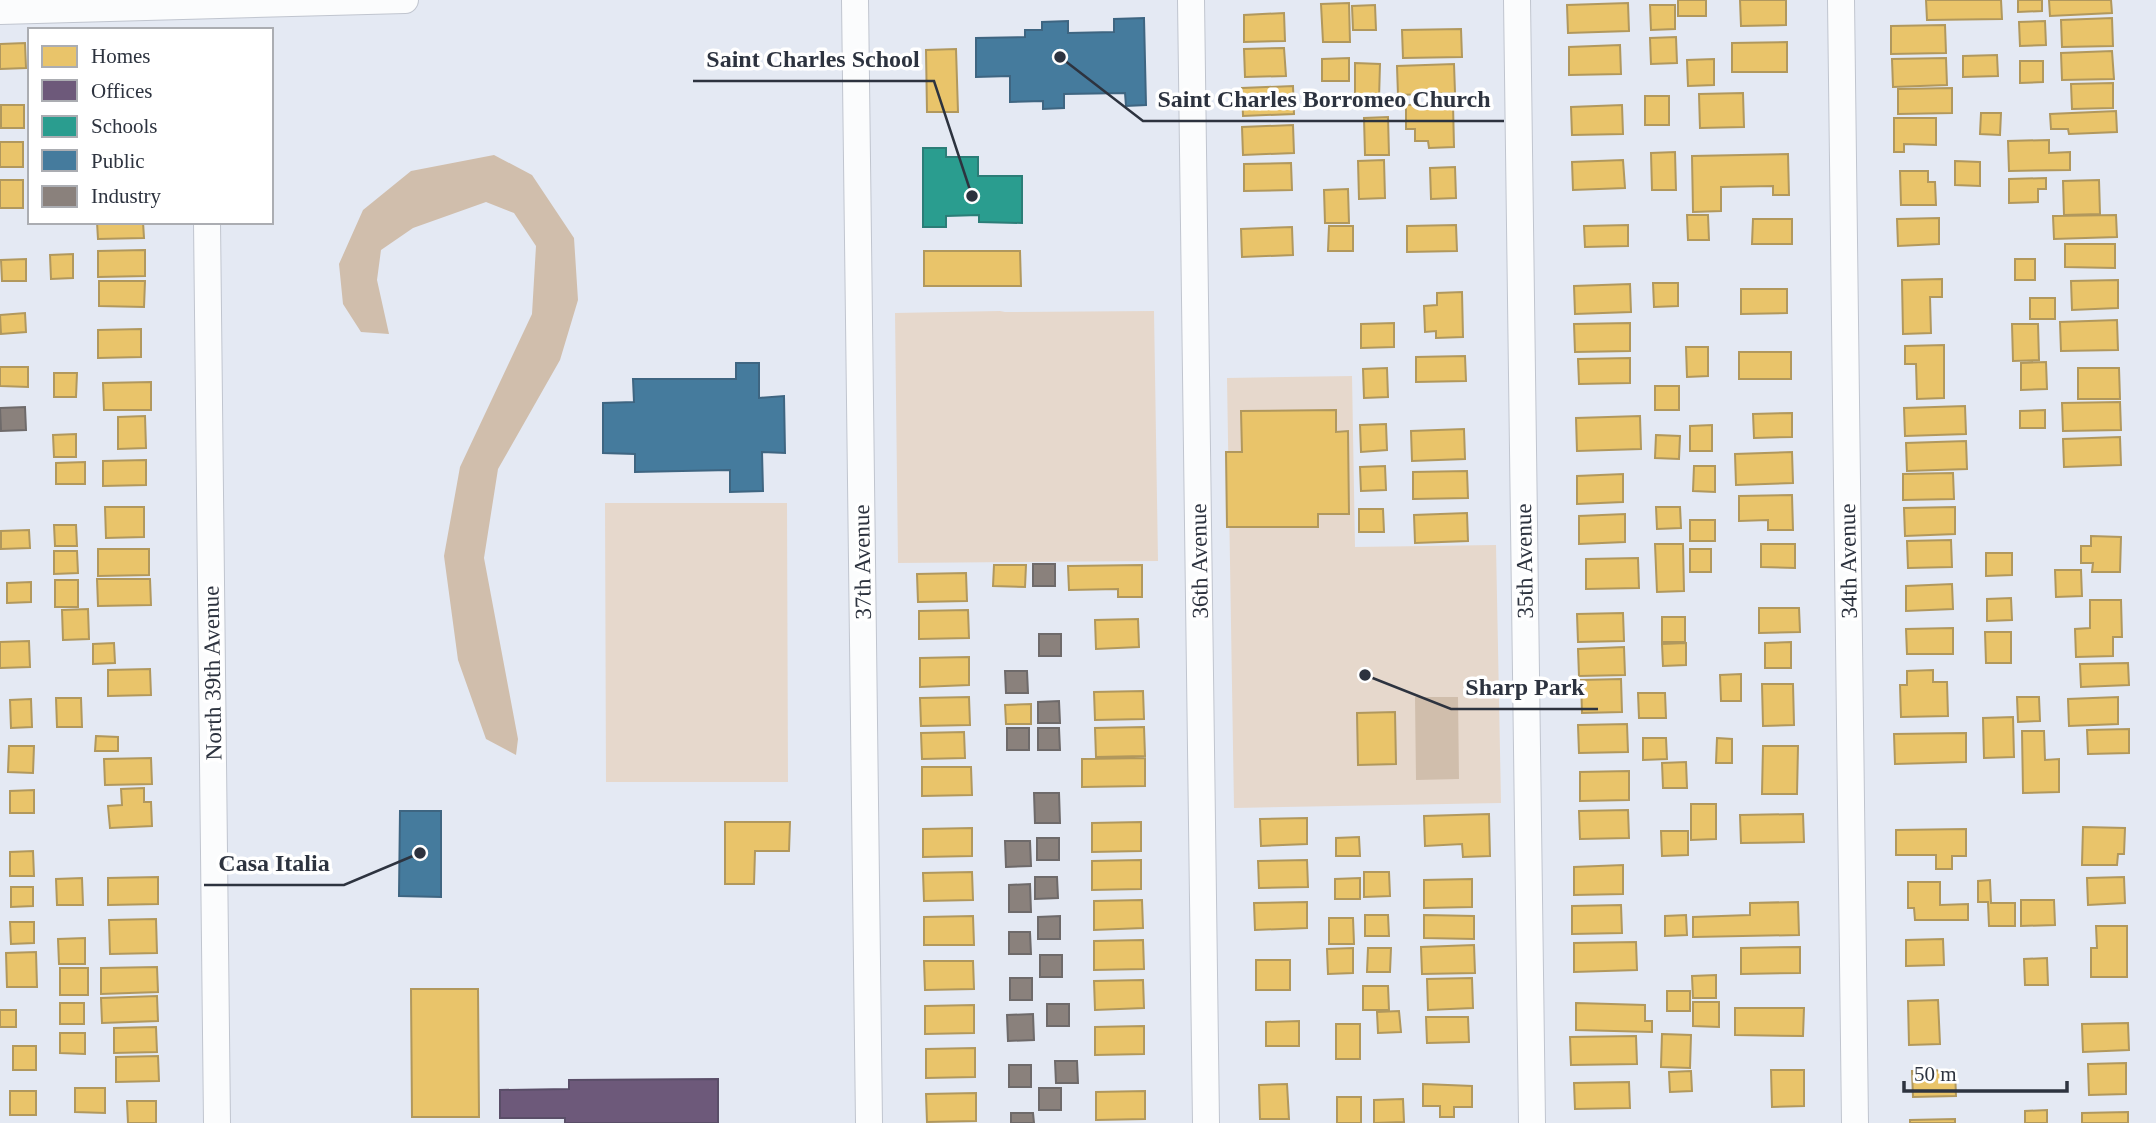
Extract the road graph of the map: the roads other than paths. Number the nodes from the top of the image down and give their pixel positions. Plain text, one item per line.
1 (405, 0) edge
2 (855, 0) edge
3 (1191, 0) edge
4 (1517, 0) edge
5 (1841, 0) edge
6 (0, 11) edge
7 (205, 12) edge
8 (207, 224) edge
9 (218, 1123) edge
10 (869, 1123) edge
11 (1206, 1123) edge
12 (1532, 1123) edge
13 (1855, 1123) edge

1 - 7 street
2 - 10 street, 37th Avenue
3 - 11 street, 36th Avenue
4 - 12 street, 35th Avenue
5 - 13 street, 34th Avenue
6 - 7 street
8 - 9 street, North 39th Avenue

